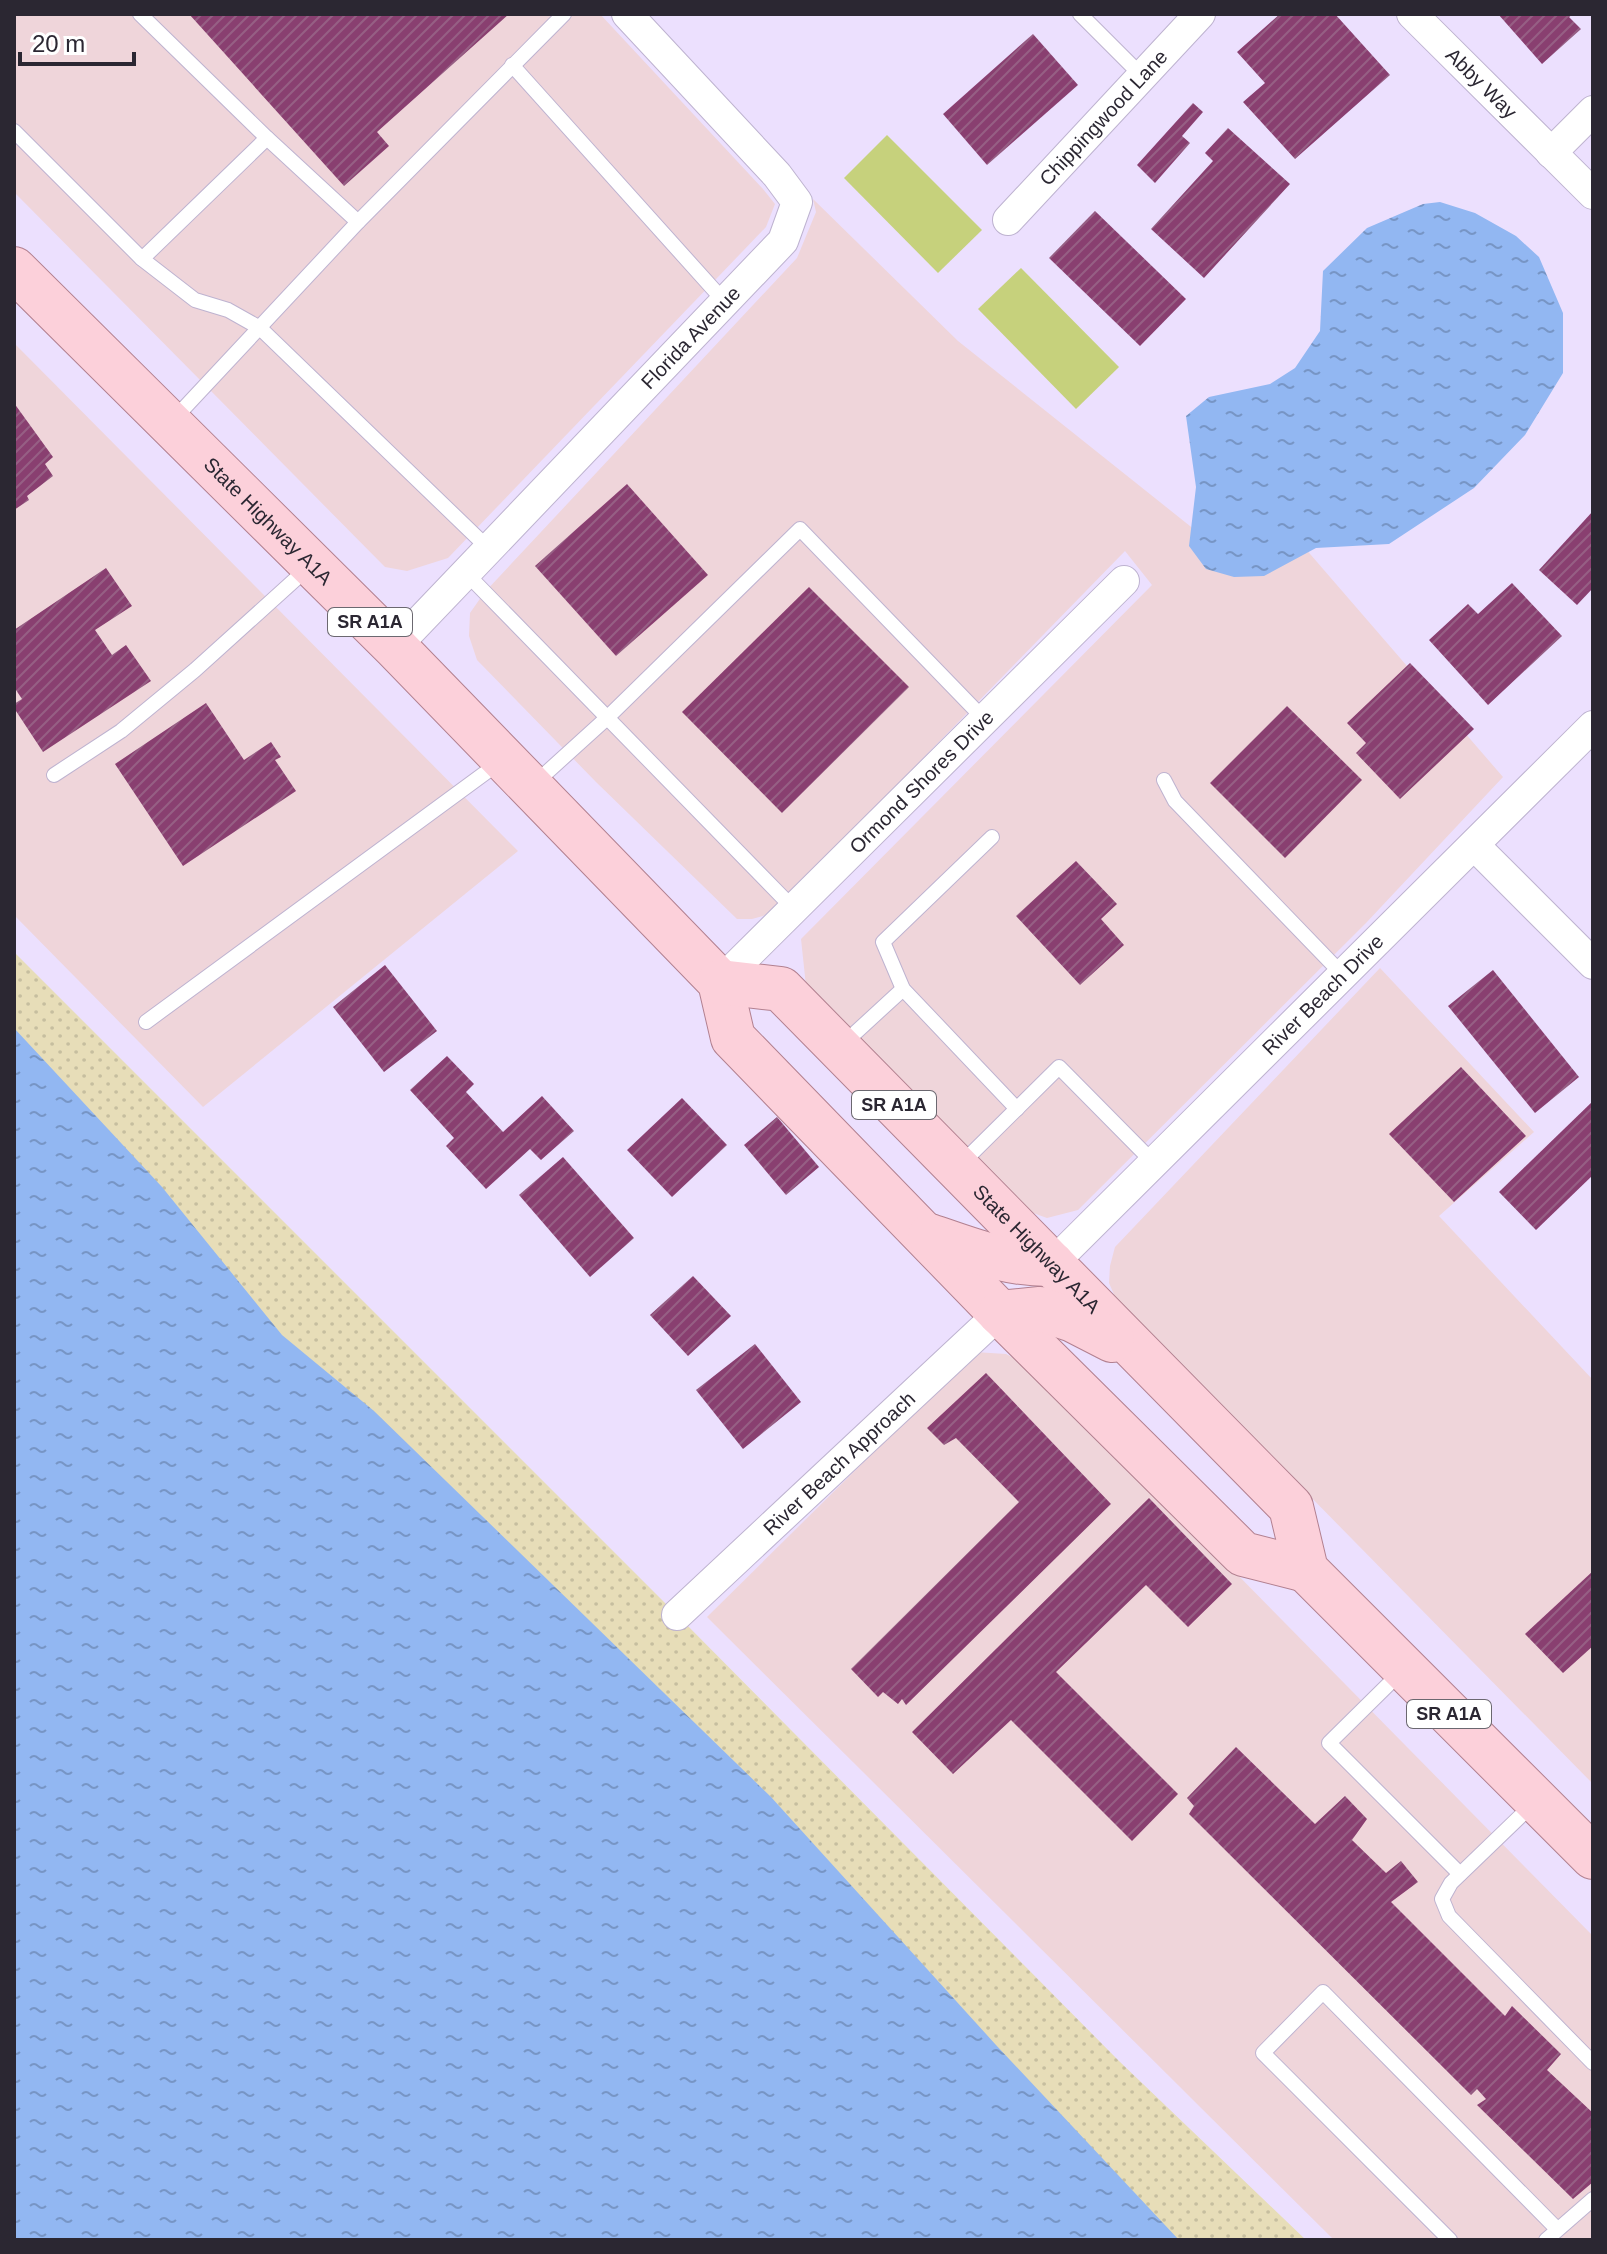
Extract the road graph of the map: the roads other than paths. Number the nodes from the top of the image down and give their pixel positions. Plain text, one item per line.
1 (140, 14) edge
2 (564, 14) edge
3 (627, 14) edge
4 (1080, 14) edge
5 (1200, 14) edge
6 (1412, 14) edge
7 (512, 65) junction
8 (1142, 76) junction
9 (1593, 111) edge
10 (14, 131) edge
11 (267, 138) junction
12 (1551, 153) junction
13 (1593, 194) edge
14 (1008, 220) dead end
15 (358, 222) junction
16 (142, 259) junction
17 (14, 269) edge
18 (724, 301) junction
19 (260, 328) junction
20 (170, 424) junction
21 (488, 548) junction
22 (312, 564) junction
23 (465, 572) junction
24 (1124, 581) dead end
25 (395, 647) junction
26 (608, 717) junction
27 (985, 720) junction
28 (1593, 726) edge
29 (517, 773) junction
30 (54, 775) dead end
31 (1164, 780) dead end
32 (992, 837) dead end
33 (1474, 845) junction
34 (794, 909) junction
35 (1593, 964) edge
36 (1343, 975) junction
37 (720, 982) junction
38 (903, 989) junction
39 (146, 1022) dead end
40 (839, 1048) junction
41 (1017, 1109) junction
42 (1153, 1162) junction
43 (956, 1168) junction
44 (923, 1233) junction
45 (1052, 1264) junction
46 (1000, 1313) junction
47 (1168, 1382) junction
48 (1306, 1570) junction
49 (677, 1615) dead end
50 (1404, 1669) junction
51 (1537, 1801) junction
52 (1593, 1857) edge
53 (1460, 1874) junction
54 (1593, 2063) edge
55 (1593, 2199) edge
56 (1557, 2229) junction
57 (1450, 2240) edge
58 (1546, 2240) edge

1 - 11 lane
2 - 7 lane
3 - 18 street, Florida Avenue
4 - 8 lane
5 - 8 street, Chippingwood Lane
6 - 12 street, Abby Way
7 - 15 lane
7 - 18 lane
8 - 14 street, Chippingwood Lane
9 - 12 street
10 - 16 lane
11 - 15 lane
11 - 16 lane
12 - 13 street, Abby Way
15 - 19 lane
16 - 19 lane
17 - 20 main road, State Highway A1A / SR A1A
18 - 21 street, Florida Avenue
19 - 20 lane
19 - 21 lane
20 - 22 main road, State Highway A1A / SR A1A
21 - 23 street, Florida Avenue
22 - 25 main road, State Highway A1A / SR A1A
22 - 30 lane
23 - 25 street, Florida Avenue
23 - 26 lane
24 - 27 street, Ormond Shores Drive
25 - 29 main road, State Highway A1A / SR A1A
26 - 27 lane
26 - 29 lane
26 - 34 lane
27 - 34 street, Ormond Shores Drive
28 - 33 street, River Beach Drive
29 - 37 main road, State Highway A1A / SR A1A
29 - 39 lane
31 - 36 lane
32 - 38 lane
33 - 35 street
33 - 36 street, River Beach Drive
34 - 37 street, Ormond Shores Drive
36 - 42 street, River Beach Drive
37 - 40 main road, State Highway A1A / SR A1A
37 - 44 main road, SR A1A
38 - 40 lane
38 - 41 lane
40 - 43 main road, State Highway A1A / SR A1A
41 - 42 lane
41 - 43 lane
42 - 45 street, River Beach Drive
43 - 45 main road, State Highway A1A / SR A1A
44 - 45 main road
44 - 46 main road, SR A1A
45 - 47 main road, State Highway A1A / SR A1A
46 - 47 main road
46 - 48 main road, SR A1A
46 - 49 street, River Beach Approach
47 - 48 main road, State Highway A1A / SR A1A
48 - 50 main road, SR A1A
50 - 51 main road, SR A1A
50 - 53 lane
51 - 52 main road, SR A1A
51 - 53 lane
53 - 54 lane
55 - 56 lane
56 - 57 lane
56 - 58 lane

